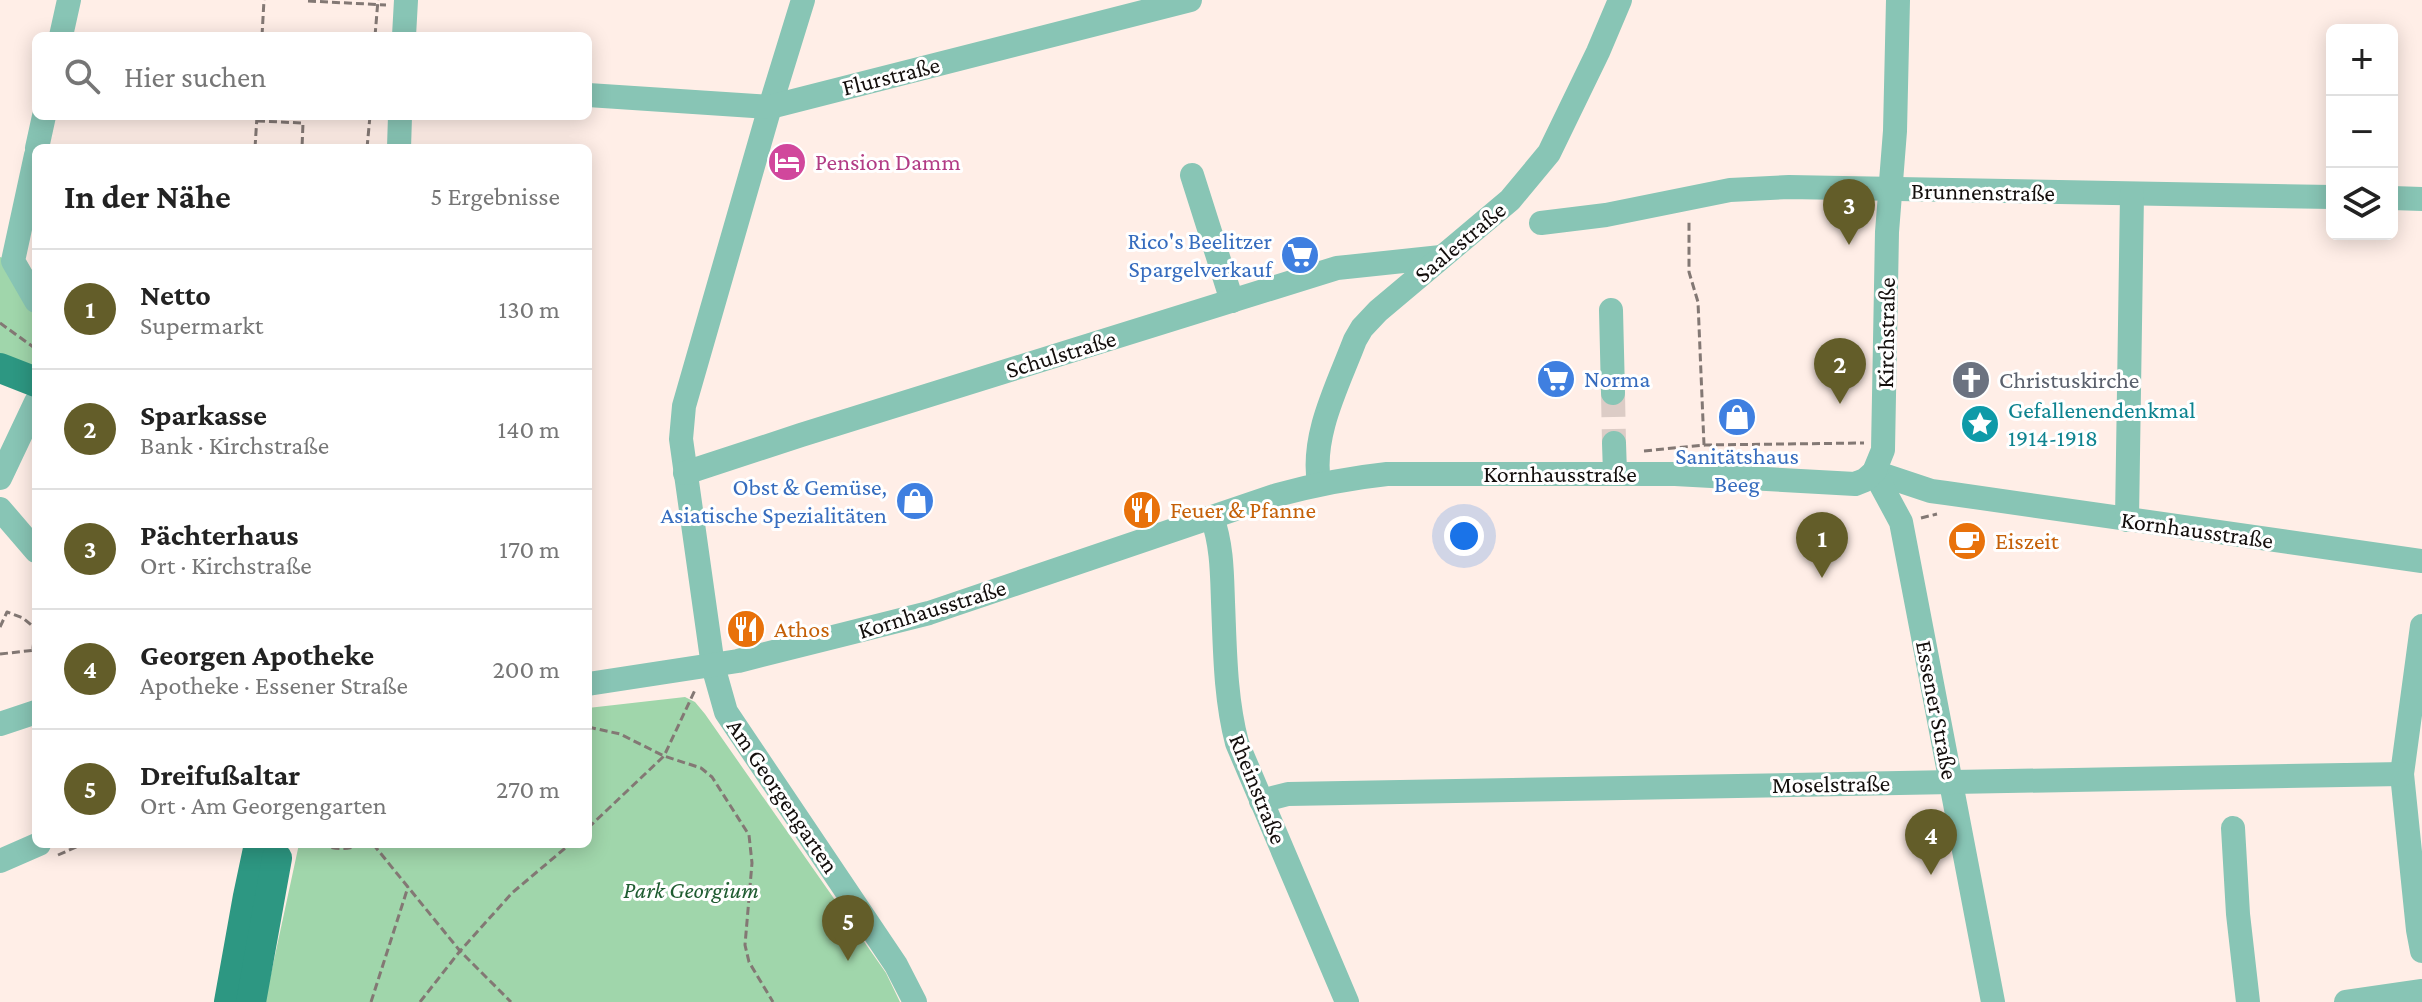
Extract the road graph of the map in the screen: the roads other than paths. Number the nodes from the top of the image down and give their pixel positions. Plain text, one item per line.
1 (69, 0) edge
2 (803, 0) edge
3 (1190, 0) edge
4 (1620, 0) edge
5 (1898, 0) edge
6 (406, 3) edge
7 (62, 32) edge
8 (404, 32) edge
9 (592, 95) edge
10 (770, 107) junction
11 (43, 120) edge
12 (400, 120) edge
13 (38, 144) edge
14 (399, 144) edge
15 (32, 169) edge
16 (1192, 175) dead end
17 (1889, 190) junction
18 (2132, 194) junction
19 (2326, 197) edge
20 (2398, 198) edge
21 (2422, 199) edge
22 (1541, 223) dead end
23 (1441, 257) junction
24 (7, 259) edge
25 (32, 295) edge
26 (1232, 301) junction
27 (1611, 310) dead end
28 (0, 368) edge
29 (32, 380) edge
30 (1613, 393) tunnel mouth
31 (32, 410) edge
32 (1874, 472) junction
33 (685, 473) junction
34 (0, 478) edge
35 (1319, 483) junction
36 (0, 509) edge
37 (1212, 517) junction
38 (2127, 520) junction
39 (32, 546) edge
40 (2422, 561) edge
41 (2422, 626) edge
42 (713, 666) junction
43 (592, 683) edge
44 (32, 713) edge
45 (0, 724) edge
46 (2402, 774) junction
47 (1951, 781) junction
48 (1261, 801) junction
49 (2233, 828) dead end
50 (32, 847) edge
51 (258, 848) edge
52 (279, 848) edge
53 (0, 861) edge
54 (2422, 951) edge
55 (2422, 991) edge
56 (229, 1002) edge
57 (251, 1002) edge
58 (915, 1002) edge
59 (1347, 1002) edge
60 (1993, 1002) edge
61 (2248, 1002) edge
62 (2346, 1002) edge

1 - 7 street
2 - 10 street, Am Georgengarten
3 - 10 street, Flurstraße
4 - 23 street, Saalestraße
5 - 17 street, Kirchstraße
6 - 8 street
9 - 10 street, Flurstraße
10 - 33 street, Am Georgengarten
11 - 13 street
12 - 14 street
15 - 24 street
16 - 26 street
17 - 18 street, Brunnenstraße
17 - 22 street, Brunnenstraße
17 - 32 street, Kirchstraße
18 - 19 street, Brunnenstraße
18 - 38 street
20 - 21 street
23 - 26 street, Schulstraße
23 - 35 street, Saalestraße
24 - 25 street
26 - 33 street, Schulstraße
27 - 30 street
28 - 29 main road
31 - 34 street
32 - 35 street, Kornhausstraße
32 - 38 street, Kornhausstraße
32 - 47 street, Essener Straße
33 - 42 street, Am Georgengarten
35 - 37 street, Kornhausstraße
36 - 39 street
37 - 42 street, Kornhausstraße
37 - 48 street, Rheinstraße
38 - 40 street, Kornhausstraße
41 - 46 street
42 - 43 street, Kornhausstraße
42 - 58 street, Am Georgengarten
44 - 45 street
46 - 47 street, Moselstraße
46 - 54 street
47 - 48 street, Moselstraße
47 - 60 street, Essener Straße
48 - 59 street, Rheinstraße
49 - 61 street
50 - 53 street
51 - 56 main road
52 - 57 main road
55 - 62 street

